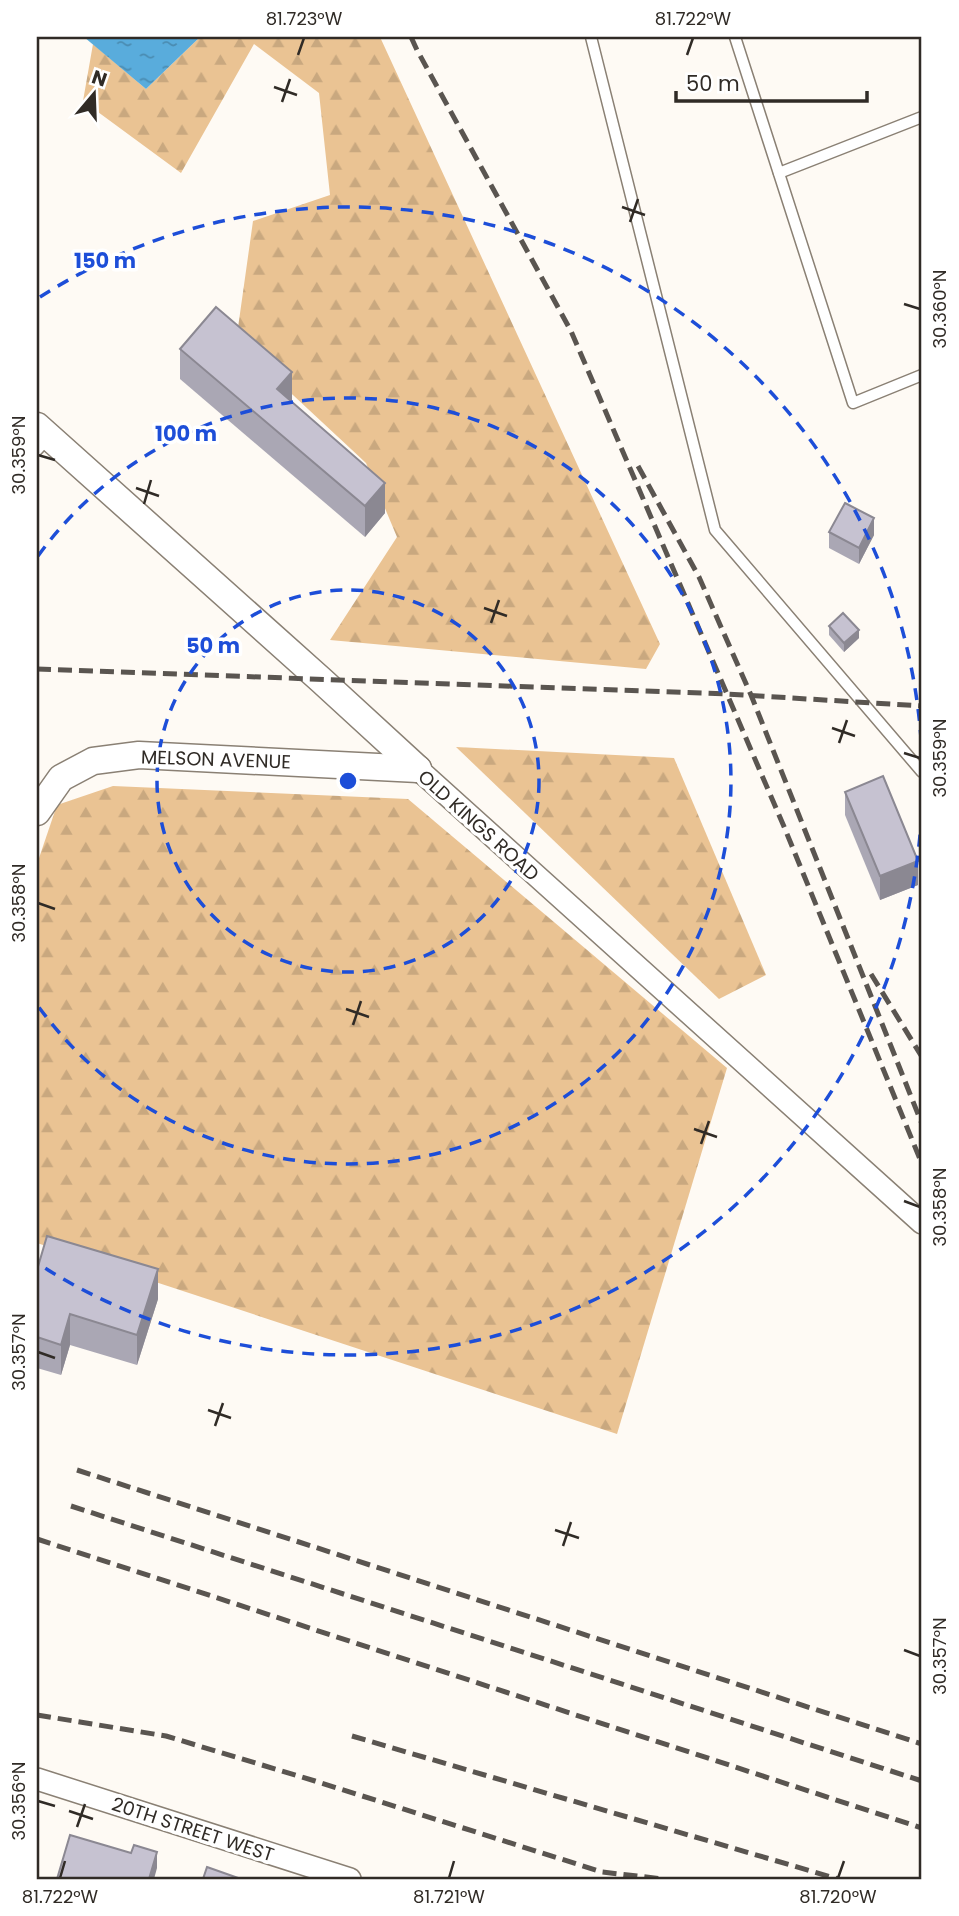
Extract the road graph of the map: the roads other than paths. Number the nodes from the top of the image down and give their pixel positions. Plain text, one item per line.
1 (591, 37) edge
2 (735, 37) edge
3 (922, 117) edge
4 (779, 173) junction
5 (922, 374) edge
6 (41, 438) edge
7 (418, 769) junction
8 (922, 772) edge
9 (37, 812) edge
10 (922, 1223) edge
11 (37, 1779) edge
12 (350, 1879) edge

1 - 8 lane
2 - 4 lane
3 - 4 lane
4 - 5 lane
6 - 7 street, OLD KINGS ROAD
7 - 9 street, MELSON AVENUE
7 - 10 street, OLD KINGS ROAD
11 - 12 street, 20TH STREET WEST

